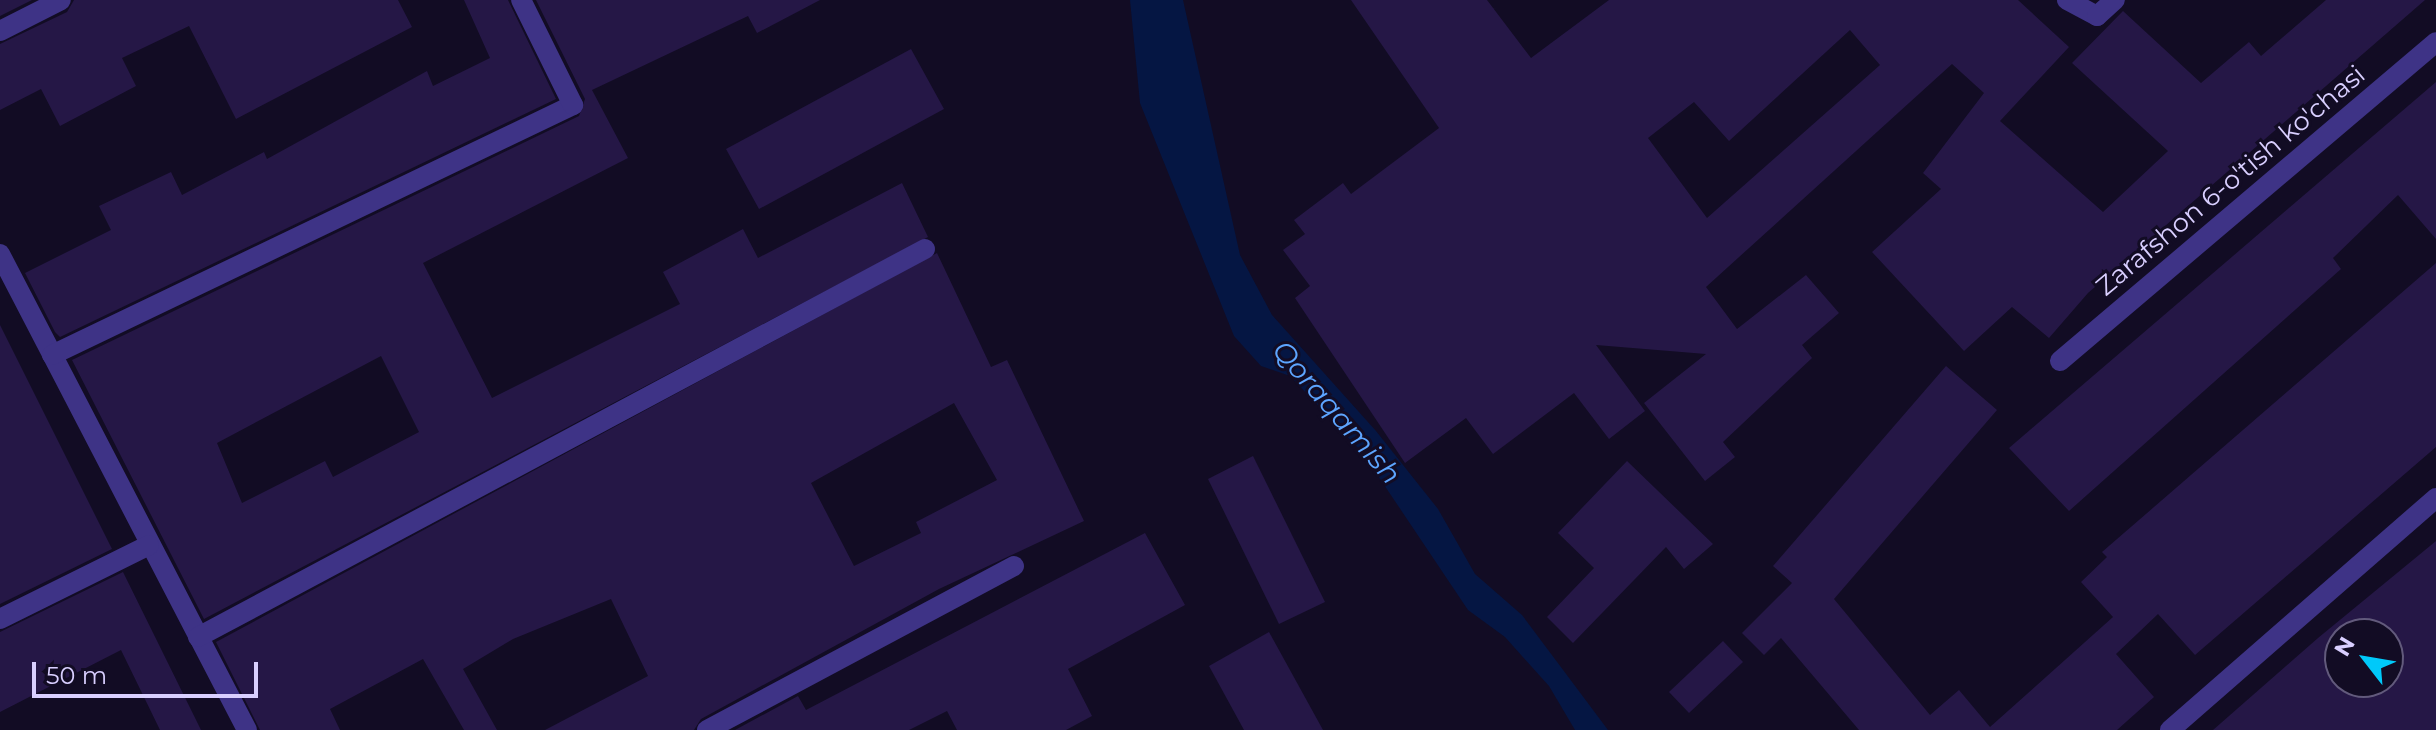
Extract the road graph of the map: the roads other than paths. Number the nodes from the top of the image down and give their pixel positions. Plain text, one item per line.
1 (61, 0) edge
2 (521, 0) edge
3 (2067, 0) edge
4 (2115, 0) edge
5 (0, 31) edge
6 (2436, 42) edge
7 (925, 249) dead end
8 (0, 255) edge
9 (52, 355) junction
10 (2060, 361) dead end
11 (2436, 498) edge
12 (149, 545) junction
13 (1014, 566) dead end
14 (0, 619) edge
15 (198, 637) junction
16 (247, 730) edge
17 (707, 730) edge
18 (2170, 730) edge

1 - 5 street
2 - 9 street
3 - 4 street
6 - 10 street, Zarafshon 6-o'tish ko'chasi
7 - 15 street
8 - 9 street
9 - 12 street
11 - 18 street
12 - 14 street
12 - 15 street
13 - 17 street
15 - 16 street

